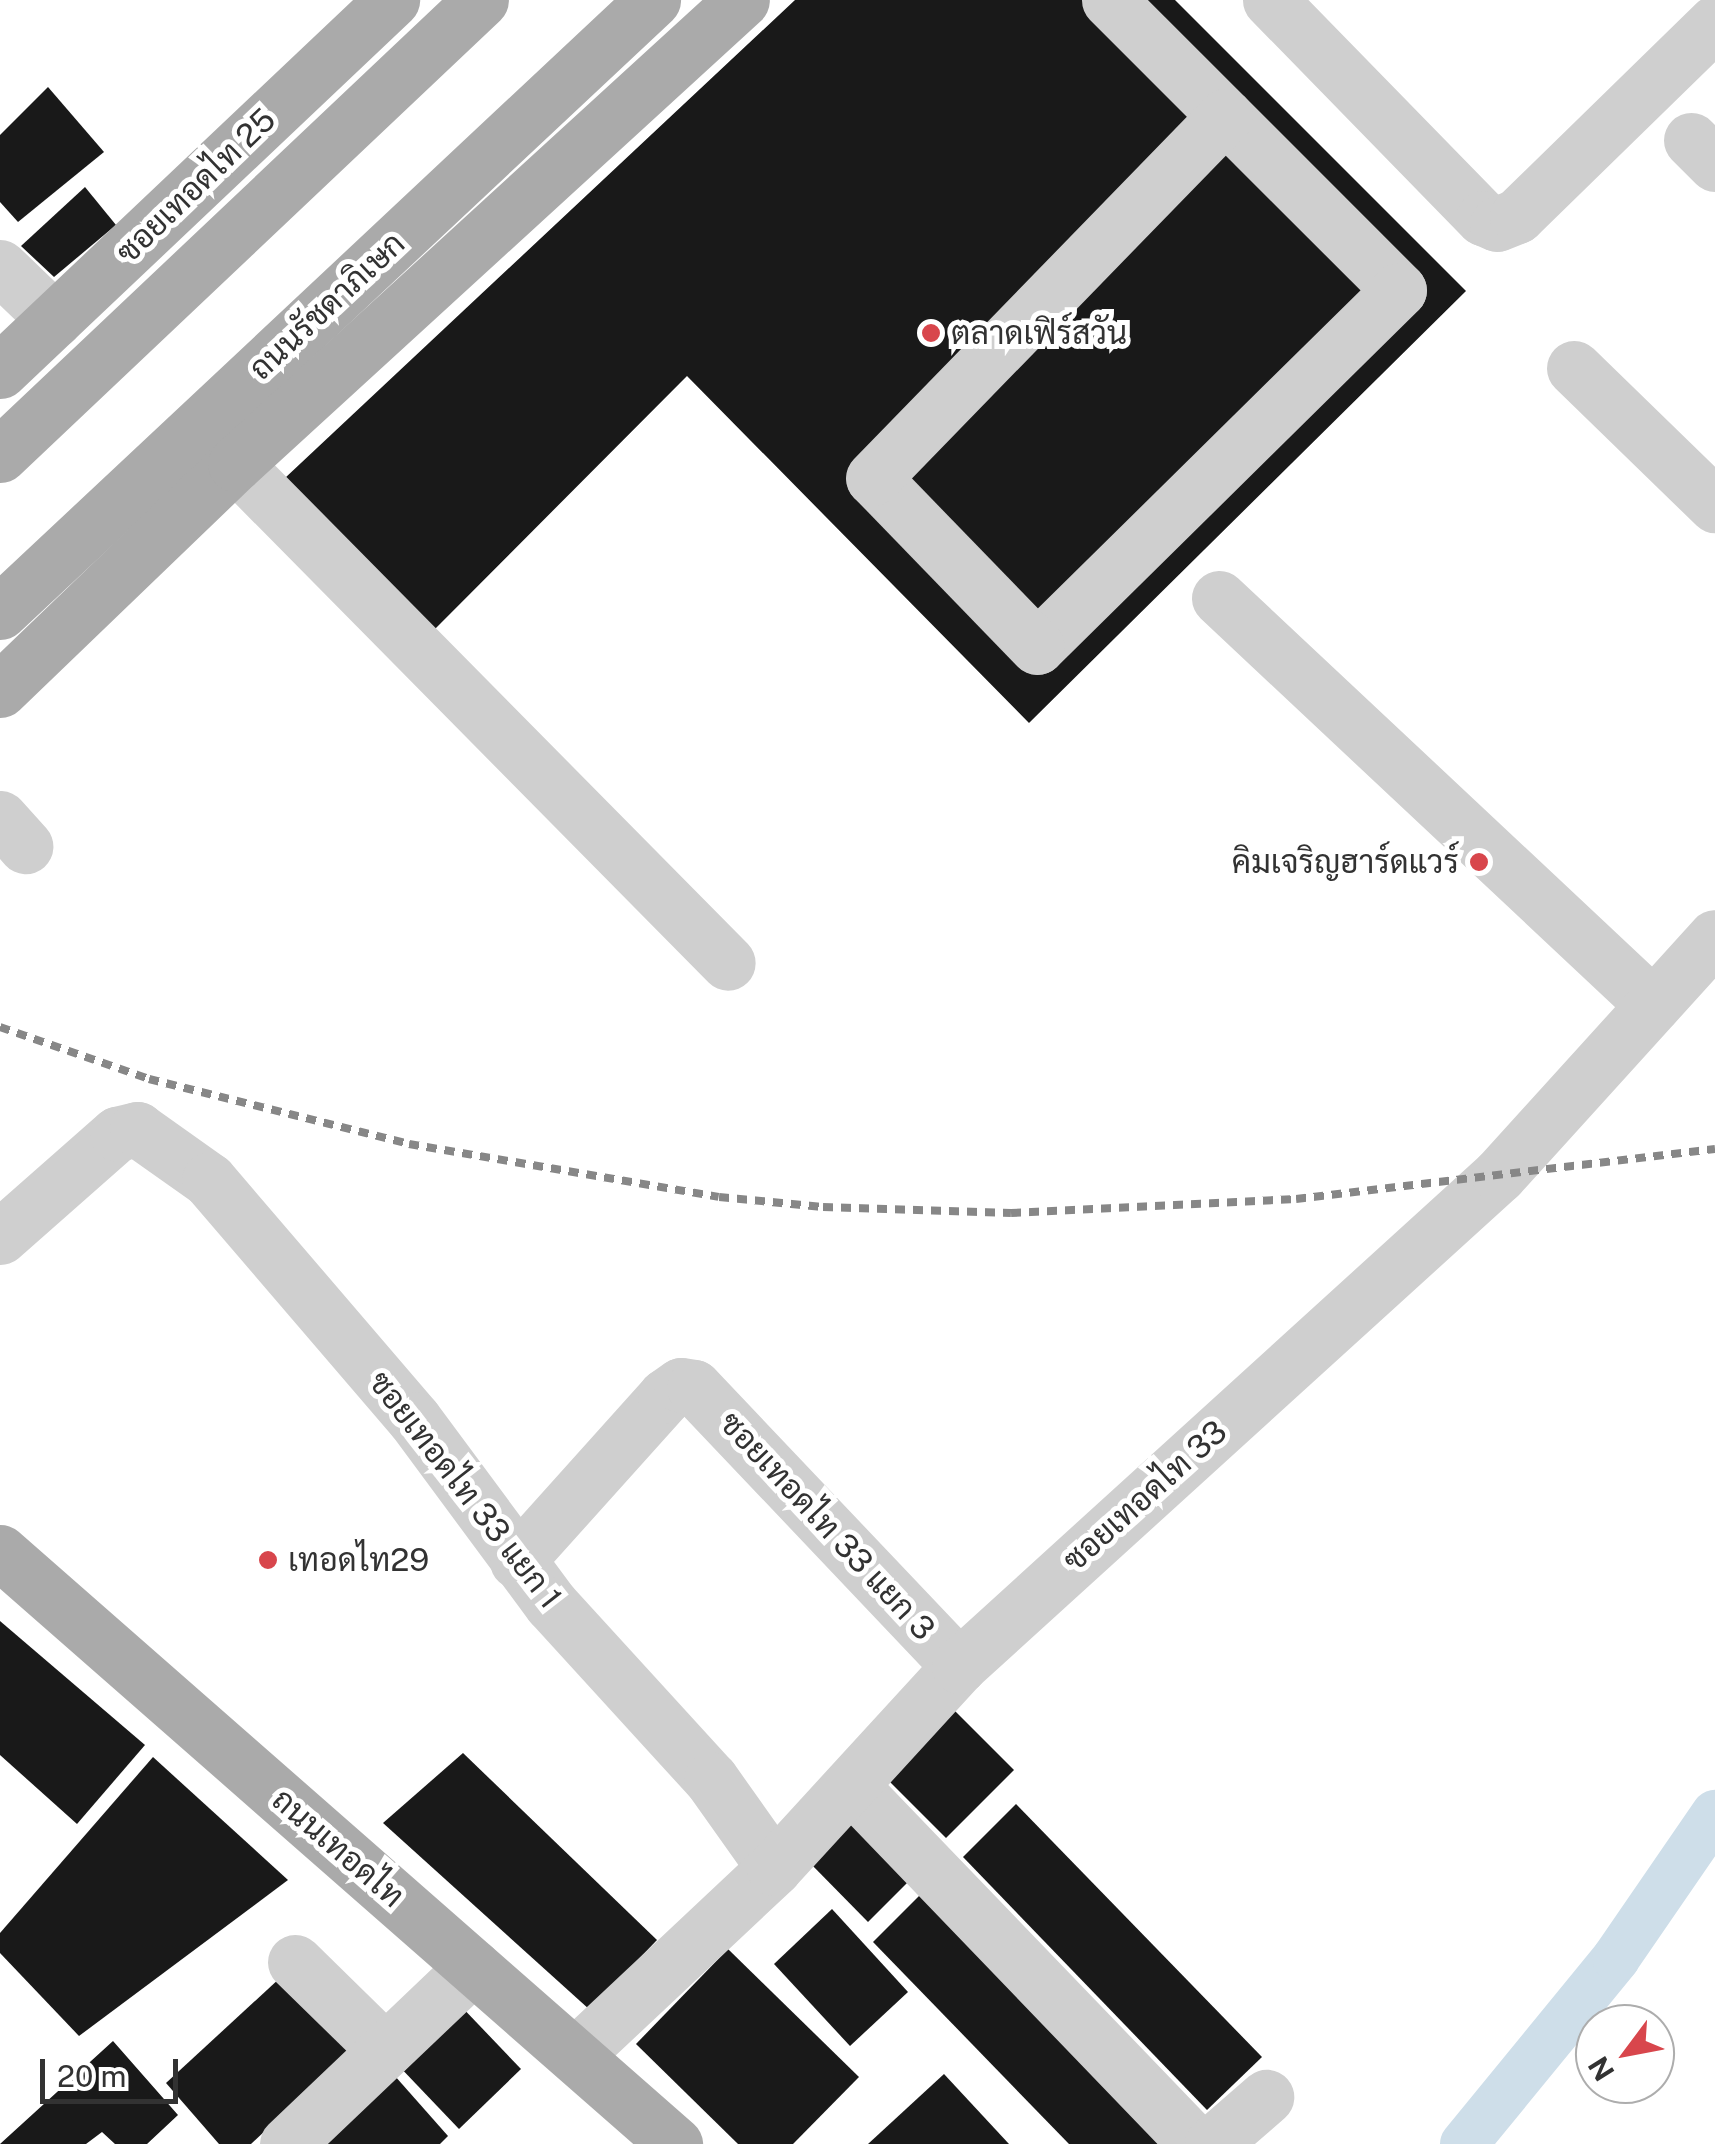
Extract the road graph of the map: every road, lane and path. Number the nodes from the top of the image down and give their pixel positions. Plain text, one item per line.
1 (392, 0) edge
2 (481, 0) edge
3 (654, 0) edge
4 (742, 0) edge
5 (1109, 0) edge
6 (1270, 0) edge
7 (1715, 23) edge
8 (1225, 116) junction
9 (0, 267) edge
10 (55, 320) junction
11 (1574, 368) dead end
12 (0, 371) edge
13 (0, 455) edge
14 (235, 464) junction
15 (1715, 506) edge
16 (1219, 598) dead end
17 (0, 612) edge
18 (0, 690) edge
19 (1715, 937) edge
20 (728, 963) dead end
21 (1653, 1005) junction
22 (0, 1237) edge
23 (0, 1552) edge
24 (517, 1561) junction
25 (959, 1666) junction
26 (853, 1788) junction
27 (774, 1868) junction
28 (295, 1962) dead end
29 (473, 1967) junction
30 (385, 2050) junction
31 (575, 2055) junction
32 (1266, 2097) dead end
33 (287, 2144) edge
34 (676, 2144) edge
35 (1196, 2144) edge
36 (1212, 2144) edge

1 - 10 main road, ซอยเทอดไท 25
2 - 13 main road
3 - 17 main road, ถนนรัชดาภิเษก
4 - 14 main road
5 - 8 street
6 - 7 street
8 - 8 street
9 - 10 street
10 - 12 main road, ซอยเทอดไท 25
11 - 15 street
14 - 18 main road
14 - 20 street
16 - 21 street
19 - 21 street, ซอยเทอดไท 33
21 - 25 street, ซอยเทอดไท 33
22 - 24 street, ซอยเทอดไท 33 แยก 1
23 - 29 main road, ถนนเทอดไท
24 - 25 street, ซอยเทอดไท 33 แยก 3
24 - 27 street, ซอยเทอดไท 33 แยก 1
25 - 26 street, ซอยเทอดไท 33
26 - 27 street, ซอยเทอดไท 33
26 - 35 street
27 - 31 street, ซอยเทอดไท 33
28 - 30 street
29 - 30 street
29 - 31 main road, ถนนเทอดไท
30 - 33 street
31 - 34 main road, ถนนเทอดไท
32 - 36 street

